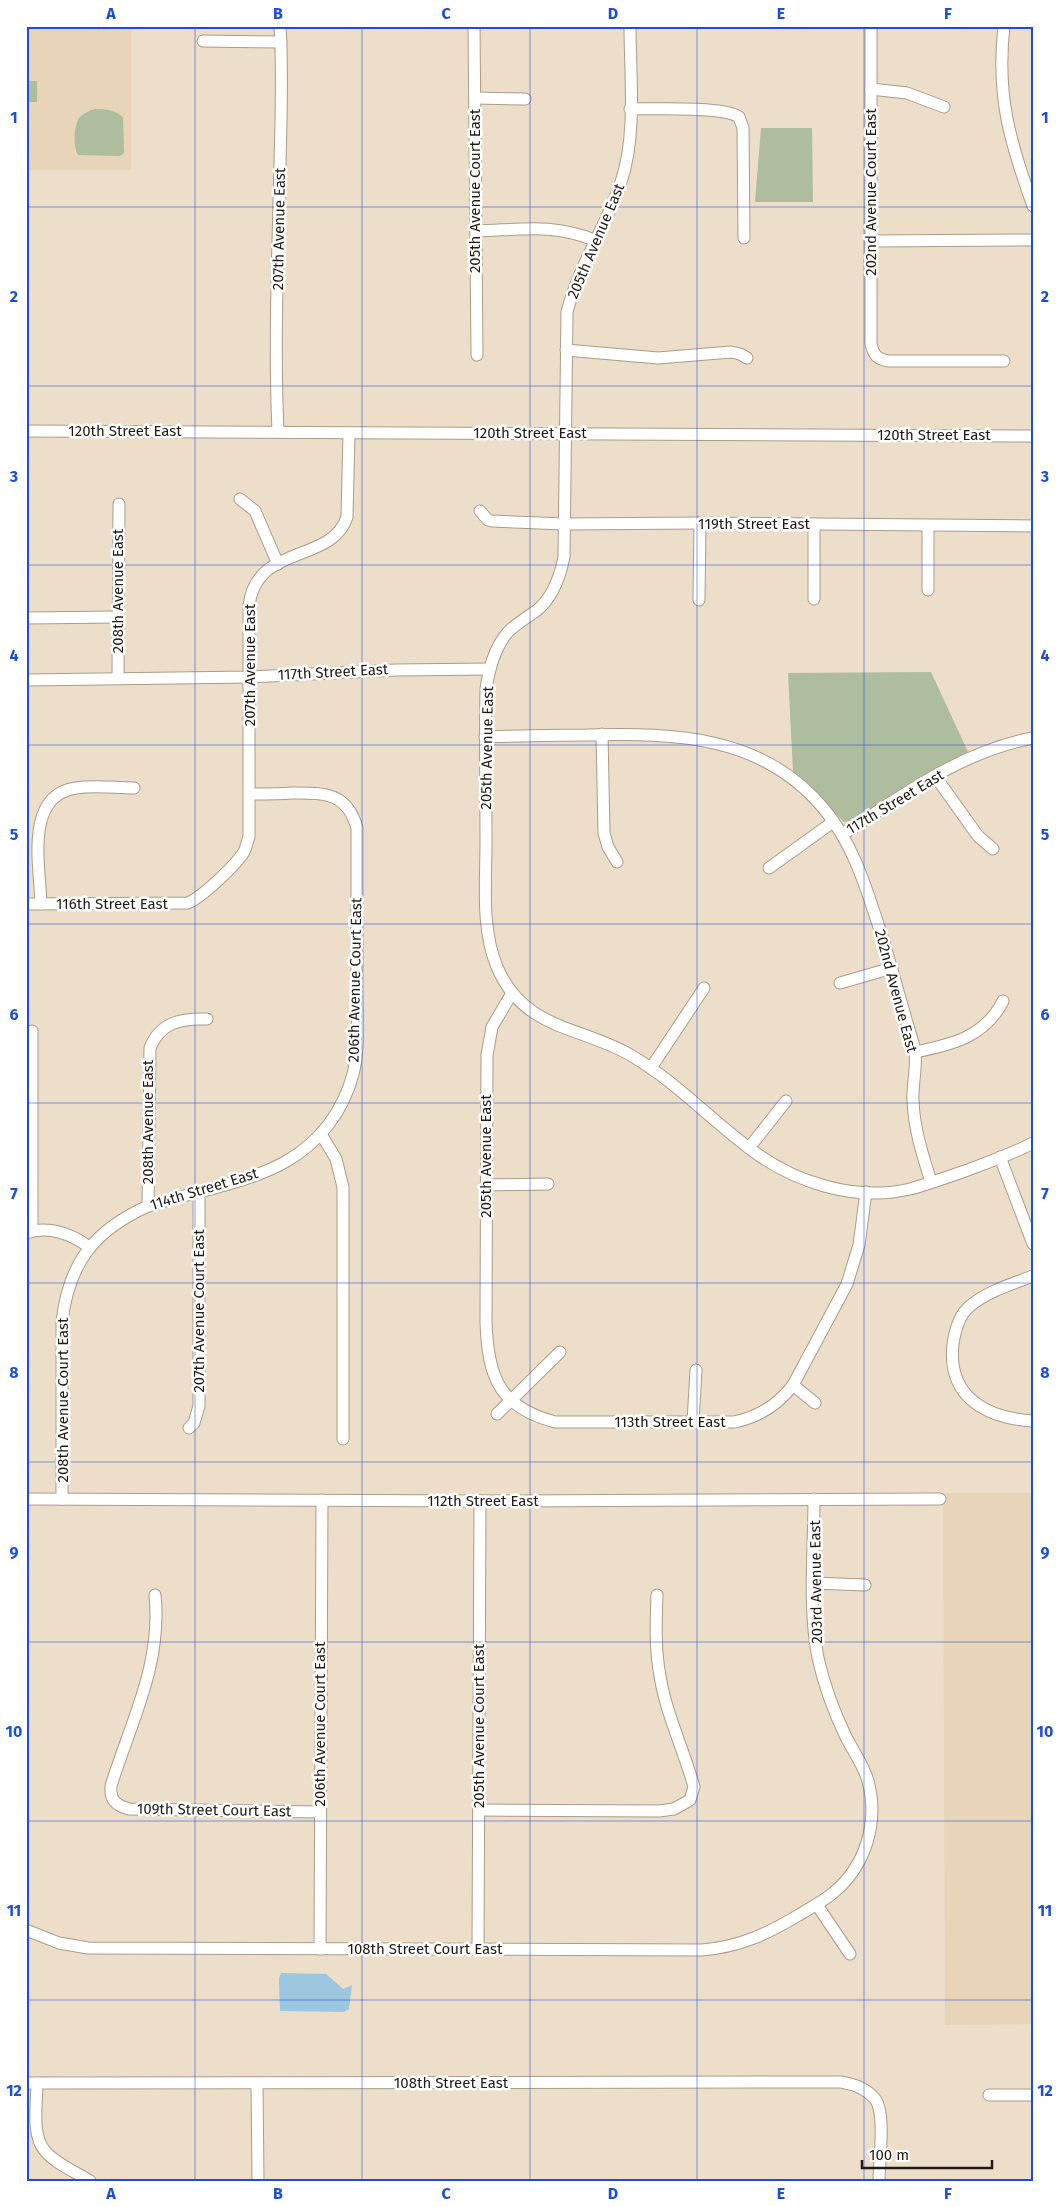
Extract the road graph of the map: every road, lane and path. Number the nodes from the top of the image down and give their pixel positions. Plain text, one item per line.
1 (280, 26) edge
2 (474, 26) edge
3 (630, 26) edge
4 (871, 26) edge
5 (1004, 26) edge
6 (203, 41) dead end
7 (281, 42) junction
8 (871, 89) junction
9 (475, 98) junction
10 (525, 98) dead end
11 (944, 107) dead end
12 (630, 109) junction
13 (1033, 206) edge
14 (476, 231) junction
15 (744, 238) dead end
16 (594, 240) junction
17 (1033, 240) edge
18 (872, 241) junction
19 (566, 350) junction
20 (476, 355) dead end
21 (746, 358) dead end
22 (1004, 360) dead end
23 (26, 431) edge
24 (278, 432) junction
25 (349, 432) junction
26 (566, 434) junction
27 (1033, 436) edge
28 (240, 499) dead end
29 (119, 504) dead end
30 (480, 511) dead end
31 (700, 523) junction
32 (564, 524) junction
33 (814, 524) junction
34 (1033, 526) edge
35 (928, 527) junction
36 (278, 564) junction
37 (928, 590) dead end
38 (814, 599) dead end
39 (699, 600) dead end
40 (117, 617) junction
41 (26, 618) edge
42 (490, 669) junction
43 (250, 677) junction
44 (118, 678) junction
45 (26, 680) edge
46 (602, 734) junction
47 (485, 737) junction
48 (1033, 738) edge
49 (935, 776) junction
50 (134, 788) dead end
51 (250, 794) junction
52 (833, 822) junction
53 (842, 835) junction
54 (993, 849) dead end
55 (617, 862) dead end
56 (769, 868) dead end
57 (197, 900) joint
58 (26, 904) edge
59 (41, 904) junction
60 (892, 968) junction
61 (840, 983) dead end
62 (704, 988) dead end
63 (512, 993) junction
64 (1003, 1001) dead end
65 (207, 1019) dead end
66 (32, 1031) dead end
67 (915, 1052) junction
68 (651, 1068) junction
69 (786, 1101) dead end
70 (321, 1134) junction
71 (1033, 1143) edge
72 (749, 1148) junction
73 (1000, 1157) junction
74 (931, 1182) junction
75 (548, 1184) dead end
76 (486, 1185) junction
77 (199, 1192) junction
78 (866, 1192) junction
79 (148, 1206) junction
80 (29, 1232) edge
81 (1033, 1244) edge
82 (89, 1247) junction
83 (1033, 1276) edge
84 (560, 1352) dead end
85 (696, 1370) dead end
86 (793, 1385) junction
87 (512, 1400) junction
88 (815, 1404) dead end
89 (497, 1414) dead end
90 (1033, 1420) edge
91 (693, 1422) junction
92 (189, 1428) dead end
93 (344, 1439) dead end
94 (26, 1499) edge
95 (62, 1499) junction
96 (814, 1499) junction
97 (940, 1499) dead end
98 (322, 1500) junction
99 (480, 1501) junction
100 (814, 1583) junction
101 (865, 1585) dead end
102 (155, 1595) dead end
103 (657, 1595) dead end
104 (479, 1810) junction
105 (320, 1812) junction
106 (816, 1905) junction
107 (26, 1930) edge
108 (320, 1949) junction
109 (478, 1950) junction
110 (850, 1954) dead end
111 (32, 2083) edge
112 (257, 2083) junction
113 (989, 2095) dead end
114 (1033, 2095) edge
115 (90, 2181) edge
116 (258, 2181) edge
117 (879, 2181) edge

1 - 7 street, 207th Avenue East
2 - 9 street, 205th Avenue Court East
3 - 12 street, 205th Avenue East
4 - 8 street, 202nd Avenue Court East
5 - 13 street
6 - 7 street
7 - 24 street, 207th Avenue East
8 - 11 street
8 - 18 street, 202nd Avenue Court East
9 - 10 street
9 - 14 street, 205th Avenue Court East
12 - 15 street
12 - 16 street, 205th Avenue East
14 - 16 street
14 - 20 street, 205th Avenue Court East
16 - 19 street, 205th Avenue East
17 - 18 street
18 - 22 street, 202nd Avenue Court East
19 - 21 street
19 - 26 street, 205th Avenue East
23 - 24 street, 120th Street East
24 - 25 street, 120th Street East
25 - 26 street, 120th Street East
25 - 36 street, 207th Avenue East
26 - 27 street, 120th Street East
26 - 32 street, 205th Avenue East
28 - 36 street
29 - 40 street, 208th Avenue East
30 - 32 street, 119th Street East
31 - 32 street, 119th Street East
31 - 33 street, 119th Street East
31 - 39 street
32 - 42 street, 205th Avenue East
33 - 35 street, 119th Street East
33 - 38 street
34 - 35 street, 119th Street East
35 - 37 street
36 - 43 street, 207th Avenue East
40 - 41 street
40 - 44 street, 208th Avenue East
42 - 43 street, 117th Street East
42 - 47 street, 205th Avenue East
43 - 44 street, 117th Street East
43 - 51 street, 207th Avenue East
44 - 45 street, 117th Street East
46 - 47 street, 117th Street East
46 - 52 street, 117th Street East
46 - 55 street
47 - 63 street, 205th Avenue East
48 - 49 street, 117th Street East
49 - 53 street, 117th Street East
49 - 54 street
50 - 59 street
51 - 57 street, 207th Avenue East
51 - 70 street, 206th Avenue Court East
52 - 53 street, 117th Street East
52 - 56 street
53 - 60 street, 202nd Avenue East
57 - 59 street, 116th Street East
58 - 59 street, 116th Street East
60 - 61 street
60 - 67 street, 202nd Avenue East
62 - 68 street
63 - 68 street
63 - 76 street, 205th Avenue East
64 - 67 street
65 - 79 street, 208th Avenue East
66 - 80 street
67 - 74 street, 202nd Avenue East
68 - 72 street
69 - 72 street
70 - 77 street, 114th Street East
70 - 93 street
71 - 73 street
72 - 78 street
73 - 74 street
73 - 81 street
74 - 78 street
75 - 76 street
76 - 87 street, 205th Avenue East
77 - 79 street, 114th Street East
77 - 92 street, 207th Avenue Court East
78 - 86 street
79 - 82 street, 114th Street East
80 - 82 street
82 - 95 street, 208th Avenue Court East
83 - 90 street
84 - 87 street
85 - 91 street
86 - 88 street
86 - 91 street, 113th Street East
87 - 89 street
87 - 91 street, 113th Street East
94 - 95 street, 112th Street East
95 - 98 street, 112th Street East
96 - 97 street, 112th Street East
96 - 99 street, 112th Street East
96 - 100 street, 203rd Avenue East
98 - 99 street, 112th Street East
98 - 105 street, 206th Avenue Court East
99 - 104 street, 205th Avenue Court East
100 - 101 street
100 - 106 street, 203rd Avenue East
102 - 105 street, 109th Street Court East
103 - 104 street
104 - 109 street, 205th Avenue Court East
105 - 108 street, 206th Avenue Court East
106 - 109 street, 108th Street Court East
106 - 110 street
107 - 108 street, 108th Street Court East
108 - 109 street, 108th Street Court East
111 - 112 street, 108th Street East
111 - 115 street
112 - 116 street
112 - 117 street, 108th Street East
113 - 114 street

